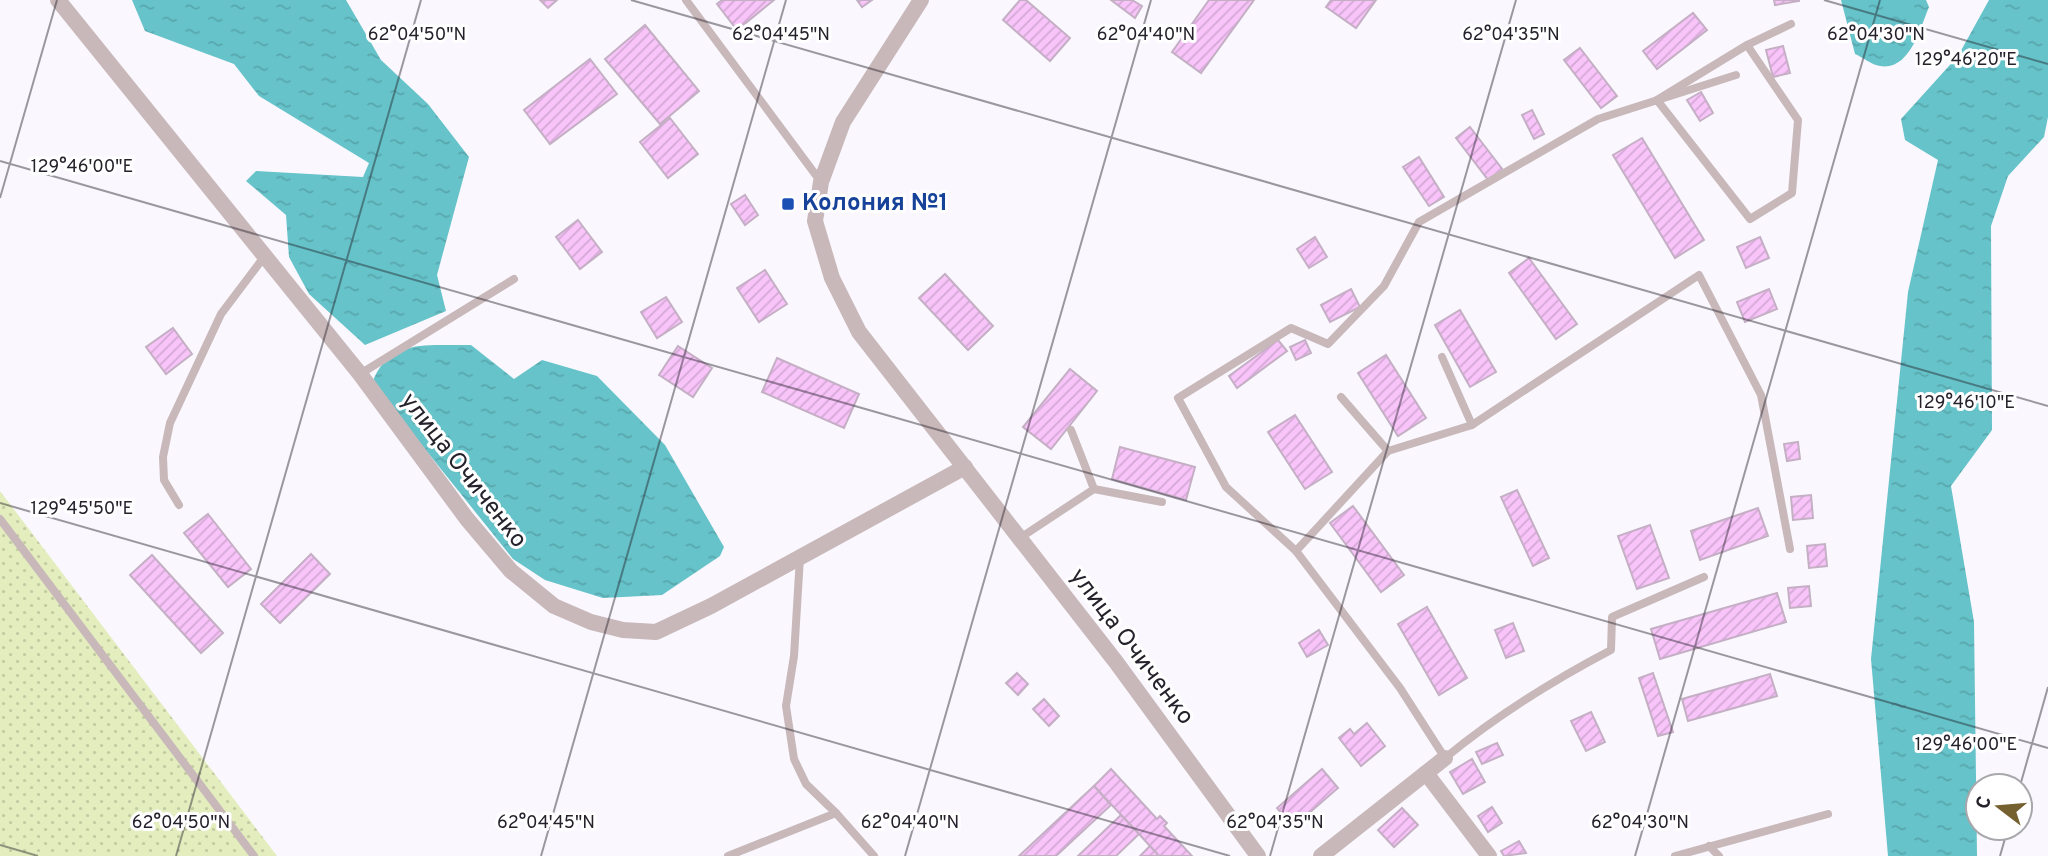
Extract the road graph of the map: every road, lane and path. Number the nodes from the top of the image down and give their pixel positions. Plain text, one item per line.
1 (58, 0) edge
2 (685, 0) edge
3 (921, 0) edge
4 (1791, 24) dead end
5 (1747, 45) junction
6 (1736, 75) dead end
7 (1657, 100) junction
8 (821, 182) junction
9 (264, 257) junction
10 (514, 279) dead end
11 (1442, 357) dead end
12 (360, 374) junction
13 (1341, 397) dead end
14 (1472, 425) junction
15 (1071, 430) dead end
16 (1388, 451) junction
17 (965, 467) junction
18 (1094, 489) junction
19 (1162, 502) dead end
20 (179, 505) dead end
21 (0, 519) edge
22 (1020, 538) junction
23 (1790, 549) dead end
24 (1296, 551) junction
25 (800, 557) junction
26 (1704, 577) dead end
27 (1445, 758) junction
28 (1426, 773) junction
29 (836, 813) junction
30 (1828, 814) dead end
31 (1709, 846) junction
32 (254, 856) edge
33 (728, 856) edge
34 (874, 856) edge
35 (1258, 856) edge
36 (1321, 856) edge
37 (1489, 856) edge
38 (1675, 856) edge
39 (1719, 856) edge

1 - 9 street, улица Очиченко
2 - 8 lane
3 - 8 street, улица Очиченко
4 - 5 lane
5 - 7 lane
5 - 7 lane
6 - 7 lane
7 - 24 lane
8 - 17 street, улица Очиченко
9 - 12 street, улица Очиченко
9 - 20 lane
10 - 12 lane
11 - 14 lane
12 - 25 street, улица Очиченко
13 - 16 lane
14 - 16 lane
14 - 23 lane
15 - 18 lane
16 - 24 lane
17 - 22 street, улица Очиченко
17 - 25 street, улица Очиченко
18 - 19 lane
18 - 22 lane
21 - 32 lane
22 - 35 street, улица Очиченко
24 - 27 lane
25 - 29 lane
26 - 27 lane
27 - 28 street
28 - 36 street
28 - 37 street
29 - 33 lane
29 - 34 lane
30 - 31 lane
31 - 38 lane
31 - 39 lane

